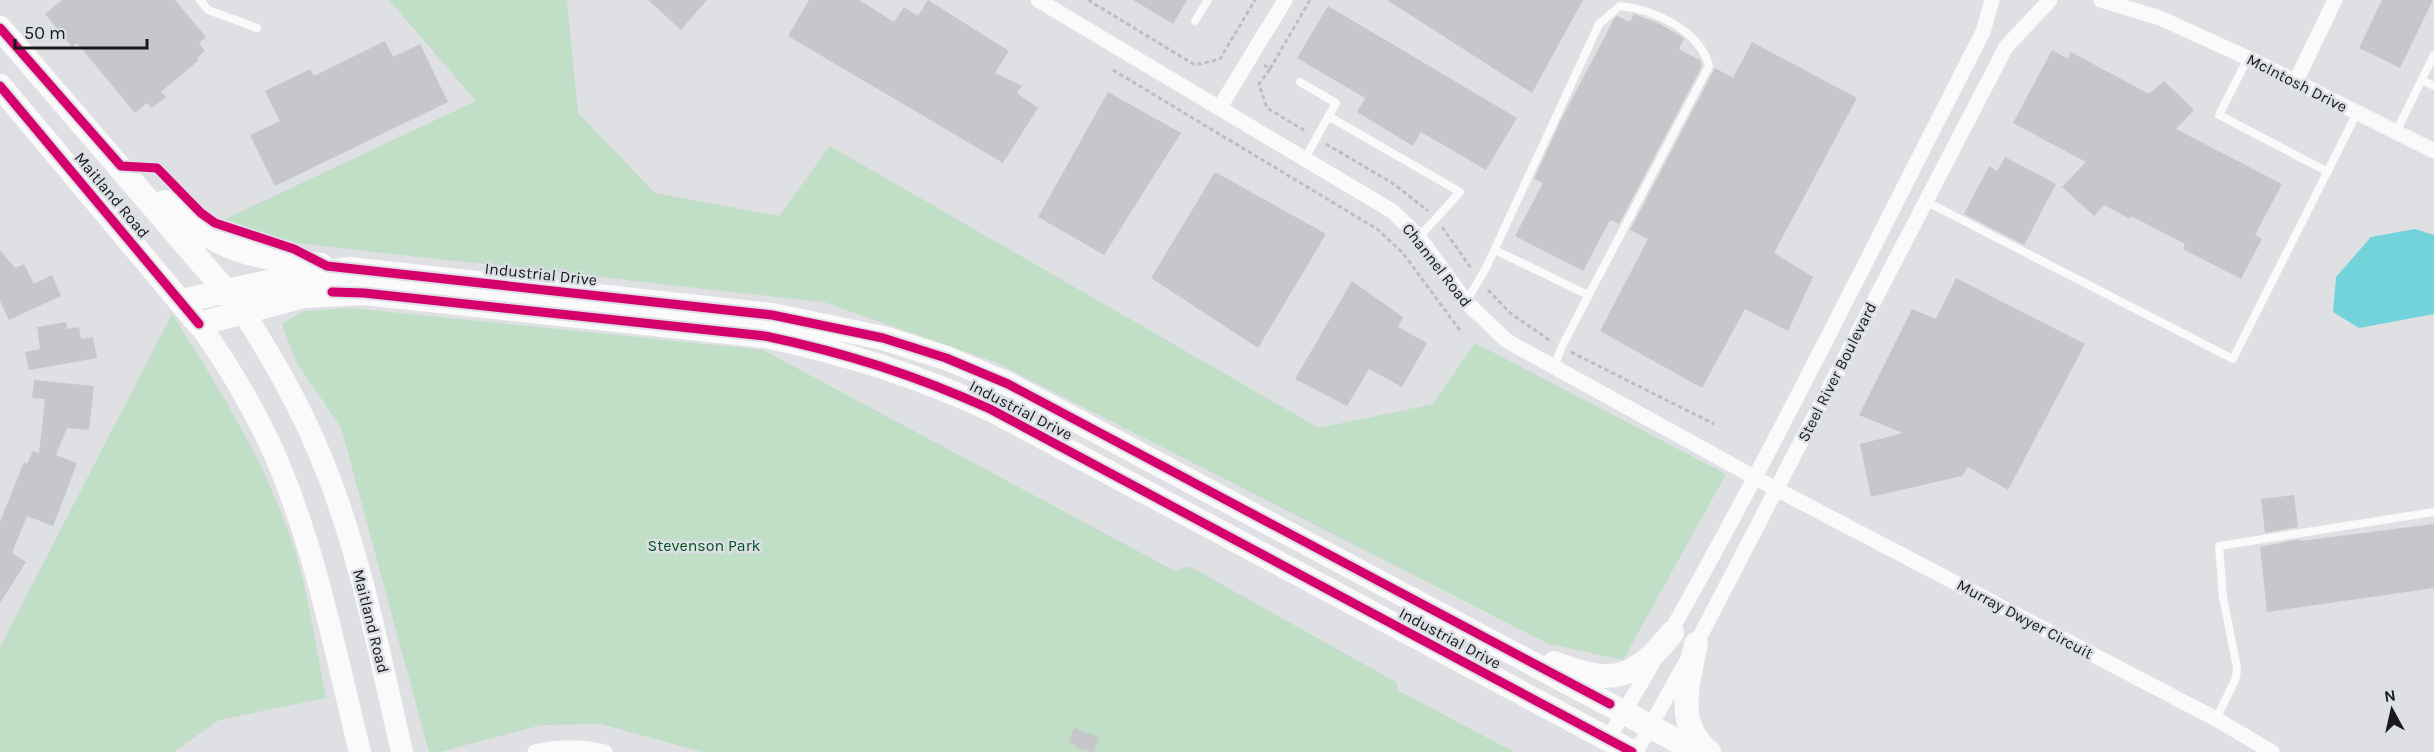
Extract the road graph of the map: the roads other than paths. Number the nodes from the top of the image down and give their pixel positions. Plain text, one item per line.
1 (200, 0) edge
2 (1038, 0) edge
3 (1208, 0) edge
4 (1284, 0) edge
5 (1992, 0) edge
6 (2032, 0) edge
7 (2039, 0) edge
8 (2050, 0) edge
9 (2101, 0) edge
10 (2135, 0) edge
11 (2335, 0) edge
12 (2160, 18) junction
13 (1195, 21) dead end
14 (0, 28) edge
15 (257, 28) dead end
16 (2434, 55) edge
17 (2248, 58) junction
18 (2422, 80) junction
19 (1300, 82) dead end
20 (2295, 83) junction
21 (0, 86) edge
22 (2434, 86) edge
23 (1220, 107) junction
24 (2357, 113) junction
25 (1328, 116) junction
26 (2396, 132) junction
27 (2434, 151) edge
28 (1305, 158) junction
29 (121, 166) junction
30 (2328, 172) junction
31 (1925, 201) junction
32 (1419, 237) junction
33 (1495, 250) junction
34 (349, 269) junction
35 (228, 292) junction
36 (1588, 295) junction
37 (182, 301) junction
38 (1466, 302) junction
39 (243, 312) junction
40 (199, 324) junction
41 (1553, 368) junction
42 (1754, 477) junction
43 (1776, 489) junction
44 (2434, 512) edge
45 (1459, 626) junction
46 (1672, 633) junction
47 (1696, 644) junction
48 (1624, 712) junction
49 (2216, 719) junction
50 (1650, 726) junction
51 (1608, 739) junction
52 (360, 752) edge
53 (402, 752) edge
54 (535, 752) edge
55 (605, 752) edge
56 (1634, 752) edge
57 (1698, 752) edge
58 (1709, 752) edge
59 (2272, 752) edge

1 - 15 lane
2 - 23 street, Channel Road
3 - 13 lane
4 - 23 street
5 - 42 street, Steel River Boulevard
6 - 7 street
8 - 31 street, Steel River Boulevard
9 - 12 street, McIntosh Drive
10 - 12 street, McIntosh Drive
11 - 20 street
12 - 17 street, McIntosh Drive
14 - 29 highway, Maitland Road
16 - 18 lane
17 - 20 street, McIntosh Drive
17 - 30 lane
18 - 22 lane
18 - 26 lane
19 - 25 lane
20 - 24 street, McIntosh Drive
21 - 37 highway, Maitland Road
23 - 28 street, Channel Road
24 - 26 street, McIntosh Drive
24 - 30 lane
25 - 28 lane
25 - 32 lane
26 - 27 street, McIntosh Drive
28 - 32 street, Channel Road
29 - 34 highway
29 - 35 highway, Maitland Road
30 - 31 lane
31 - 43 street, Steel River Boulevard
32 - 38 street, Channel Road
33 - 36 lane
33 - 36 lane
33 - 38 lane
34 - 35 highway, Industrial Drive
34 - 45 highway, Industrial Drive
35 - 37 highway, Industrial Drive
35 - 39 highway, Maitland Road
36 - 41 lane
37 - 40 highway, Maitland Road
38 - 41 street, Channel Road
39 - 40 highway, Industrial Drive
39 - 51 highway, Industrial Drive
39 - 53 main road, Maitland Road
40 - 52 main road, Maitland Road
41 - 42 street, Channel Road
42 - 43 street, Channel Road
42 - 46 street, Steel River Boulevard
43 - 47 street, Steel River Boulevard
43 - 49 street, Murray Dwyer Circuit
44 - 49 lane
45 - 46 highway
45 - 48 highway, Industrial Drive
46 - 48 street, Steel River Boulevard
47 - 50 street, Steel River Boulevard
47 - 58 highway
48 - 50 highway, Industrial Drive
48 - 51 street, Steel River Boulevard
49 - 59 street, Murray Dwyer Circuit
50 - 56 street, Steel River Boulevard
50 - 57 highway, Industrial Drive
51 - 56 highway, Industrial Drive
54 - 55 street

